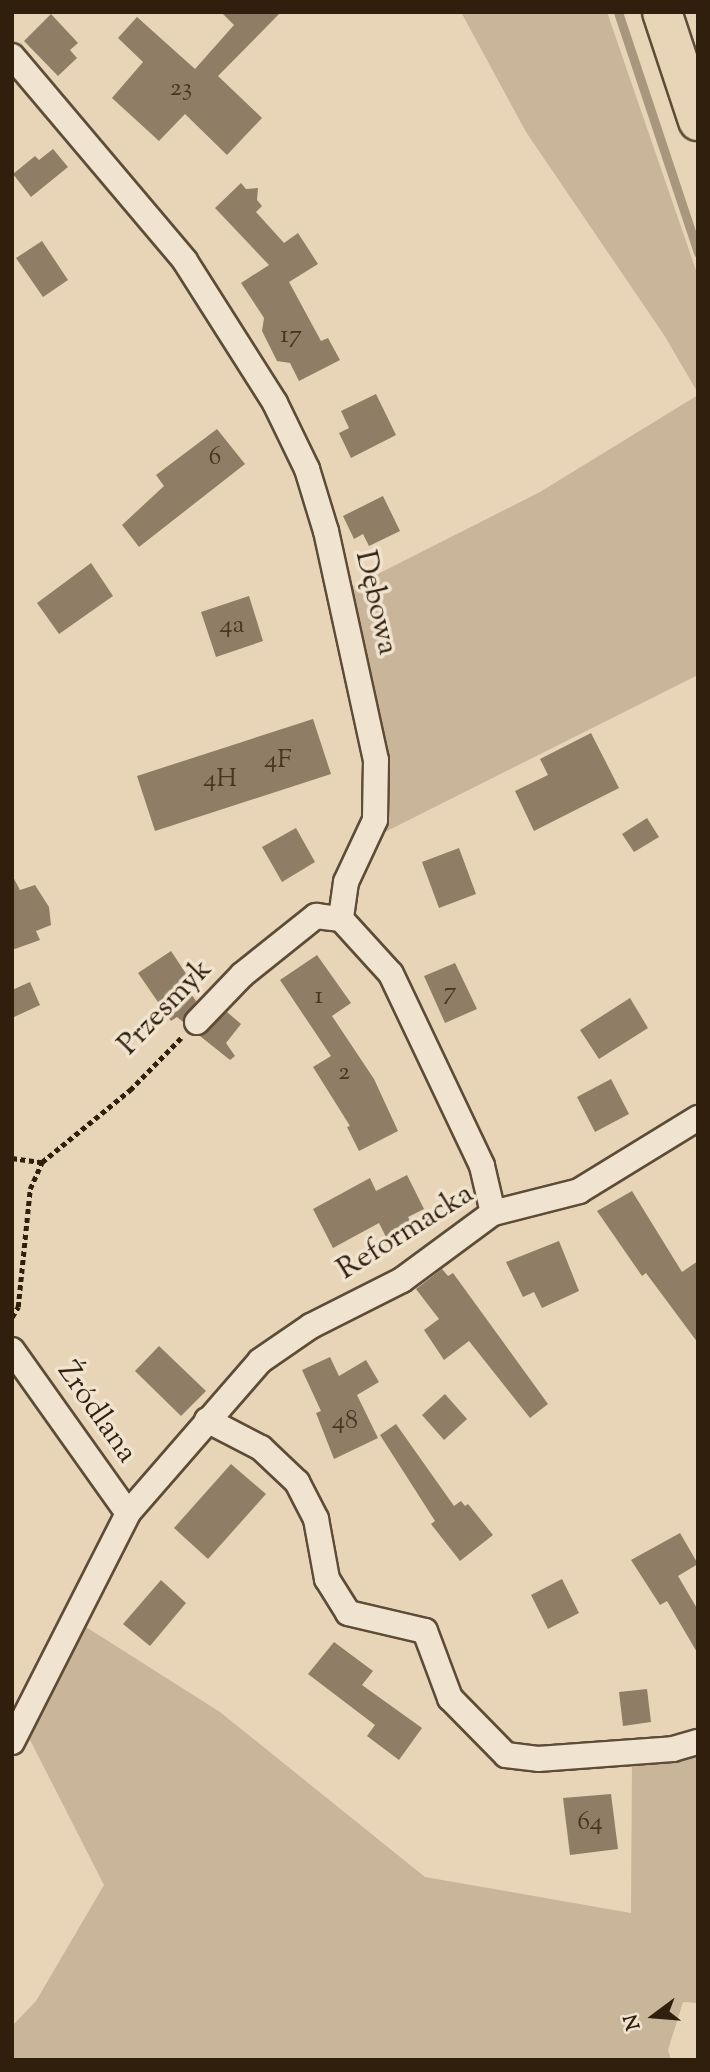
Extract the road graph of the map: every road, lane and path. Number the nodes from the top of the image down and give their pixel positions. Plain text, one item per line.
1 (662, 12) edge
2 (12, 56) edge
3 (698, 121) edge
4 (341, 919) junction
5 (197, 1022) joint
6 (698, 1118) edge
7 (12, 1158) edge
8 (42, 1162) junction
9 (493, 1213) junction
10 (12, 1317) edge
11 (12, 1350) edge
12 (207, 1420) junction
13 (128, 1513) junction
14 (12, 1742) edge
15 (698, 1742) edge

1 - 3 main road
2 - 4 street, Dębowa
4 - 5 street, Przesmyk
4 - 9 street
5 - 8 path, Przesmyk
6 - 9 street, Reformacka
7 - 8 path
8 - 10 path, Przesmyk
9 - 12 street, Reformacka
11 - 13 street, Źródlana
12 - 13 street, Reformacka
12 - 15 street
13 - 14 street, Reformacka

